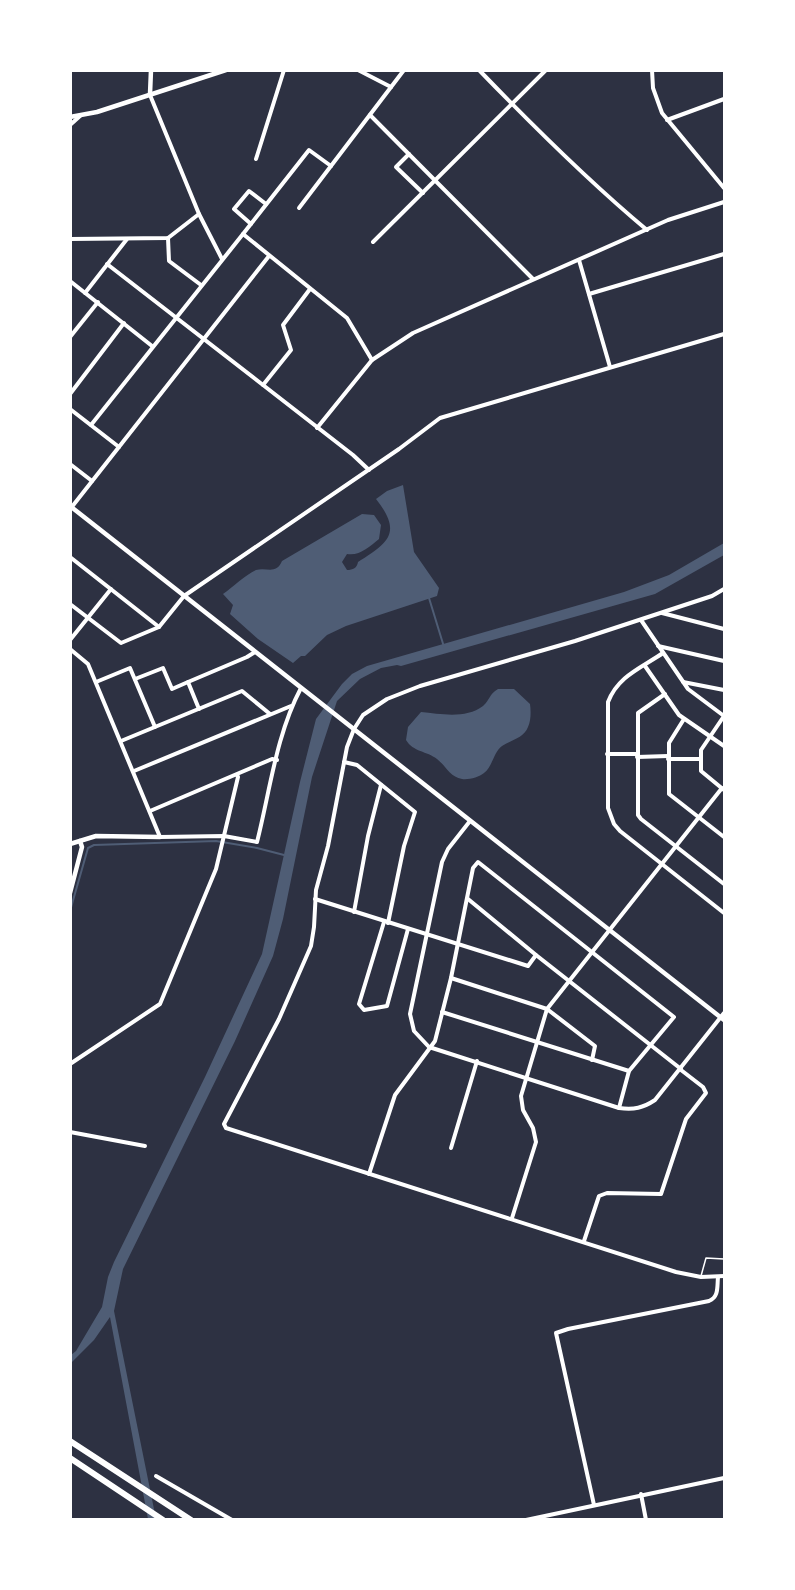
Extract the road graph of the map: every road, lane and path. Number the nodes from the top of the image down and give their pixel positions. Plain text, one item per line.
1 (151, 70) edge
2 (226, 70) edge
3 (284, 70) edge
4 (358, 70) edge
5 (404, 70) edge
6 (478, 70) edge
7 (546, 70) edge
8 (652, 70) edge
9 (391, 87) junction
10 (150, 94) junction
11 (724, 100) edge
12 (512, 104) junction
13 (370, 115) junction
14 (80, 116) junction
15 (70, 117) edge
16 (667, 120) junction
17 (70, 125) edge
18 (409, 153) junction
19 (256, 159) dead end
20 (331, 166) junction
21 (436, 181) junction
22 (724, 188) edge
23 (423, 194) junction
24 (724, 202) edge
25 (266, 204) junction
26 (299, 208) dead end
27 (199, 214) junction
28 (251, 224) junction
29 (647, 230) junction
30 (243, 234) junction
31 (168, 238) junction
32 (70, 239) edge
33 (127, 239) junction
34 (373, 242) dead end
35 (724, 254) edge
36 (269, 256) junction
37 (222, 259) junction
38 (579, 260) junction
39 (107, 264) junction
40 (534, 279) junction
41 (70, 281) edge
42 (201, 285) junction
43 (310, 289) junction
44 (85, 293) junction
45 (589, 294) junction
46 (98, 302) junction
47 (175, 318) junction
48 (124, 323) junction
49 (724, 334) edge
50 (70, 337) edge
51 (203, 340) junction
52 (152, 346) junction
53 (372, 360) junction
54 (610, 368) junction
55 (263, 385) junction
56 (70, 394) edge
57 (70, 410) edge
58 (91, 425) junction
59 (317, 428) junction
60 (119, 447) junction
61 (70, 464) edge
62 (369, 470) junction
63 (92, 481) junction
64 (71, 507) edge
65 (70, 557) edge
66 (111, 589) junction
67 (724, 589) edge
68 (184, 596) junction
69 (70, 604) edge
70 (661, 613) junction
71 (88, 618) junction
72 (641, 620) junction
73 (159, 627) junction
74 (724, 628) edge
75 (70, 640) edge
76 (657, 645) junction
77 (70, 649) edge
78 (255, 651) junction
79 (663, 653) junction
80 (724, 661) edge
81 (645, 666) junction
82 (135, 679) junction
83 (96, 682) junction
84 (188, 682) junction
85 (682, 682) junction
86 (301, 688) junction
87 (724, 690) edge
88 (665, 694) junction
89 (292, 706) junction
90 (199, 709) junction
91 (270, 714) junction
92 (724, 716) edge
93 (684, 719) junction
94 (155, 727) junction
95 (354, 729) junction
96 (710, 736) junction
97 (121, 741) junction
98 (724, 746) edge
99 (608, 754) junction
100 (637, 755) junction
101 (668, 758) junction
102 (700, 759) junction
103 (277, 760) junction
104 (344, 762) junction
105 (134, 771) junction
106 (237, 775) junction
107 (381, 785) junction
108 (723, 789) edge
109 (150, 811) junction
110 (699, 818) junction
111 (470, 821) junction
112 (224, 836) junction
113 (160, 837) junction
114 (724, 837) edge
115 (80, 841) junction
116 (70, 844) edge
117 (676, 847) junction
118 (663, 865) junction
119 (724, 884) edge
120 (70, 892) edge
121 (315, 899) junction
122 (468, 899) junction
123 (354, 912) junction
124 (724, 913) edge
125 (386, 922) junction
126 (408, 929) junction
127 (611, 930) junction
128 (428, 934) junction
129 (457, 944) junction
130 (593, 953) junction
131 (536, 955) junction
132 (451, 978) junction
133 (571, 981) junction
134 (547, 1010) junction
135 (442, 1012) junction
136 (723, 1017) edge
137 (537, 1042) junction
138 (651, 1045) junction
139 (429, 1047) junction
140 (592, 1060) junction
141 (477, 1061) junction
142 (70, 1064) edge
143 (681, 1069) junction
144 (629, 1071) junction
145 (527, 1077) junction
146 (620, 1108) junction
147 (70, 1132) edge
148 (145, 1146) dead end
149 (451, 1149) dead end
150 (369, 1174) junction
151 (512, 1218) junction
152 (584, 1242) junction
153 (724, 1259) edge
154 (724, 1276) edge
155 (701, 1277) junction
156 (718, 1277) junction
157 (70, 1441) edge
158 (70, 1458) edge
159 (156, 1476) dead end
160 (724, 1478) edge
161 (641, 1494) junction
162 (594, 1504) junction
163 (545, 1517) edge
164 (163, 1519) edge
165 (191, 1520) edge
166 (232, 1520) edge
167 (526, 1520) edge
168 (646, 1520) edge

1 - 10 street
2 - 10 street
3 - 19 street
4 - 9 street
5 - 9 street
6 - 12 street
7 - 12 street
8 - 16 street
9 - 13 street
10 - 14 street
10 - 27 street
11 - 16 street
12 - 21 street
12 - 29 street
13 - 18 street
13 - 20 street
14 - 15 street
14 - 17 street
16 - 22 street
18 - 21 street
18 - 23 street
20 - 25 street
20 - 26 street
21 - 23 street
21 - 40 street
23 - 34 street
24 - 29 street
25 - 28 street
25 - 28 street
27 - 31 street
27 - 37 street
28 - 30 street
29 - 38 street
30 - 36 street
30 - 37 street
31 - 33 street
31 - 42 street
32 - 33 street
33 - 39 street
35 - 45 street
36 - 43 street
36 - 51 street
37 - 42 street
38 - 40 street
38 - 45 street
39 - 44 street
39 - 47 street
40 - 53 street
41 - 44 street
42 - 47 street
43 - 53 street
43 - 55 street
44 - 46 street
45 - 54 street
46 - 48 street
46 - 50 street
47 - 51 street
47 - 52 street
48 - 52 street
48 - 56 street
49 - 54 street
51 - 55 street
51 - 60 street
52 - 58 street
53 - 59 street
54 - 62 street
55 - 59 street
57 - 58 street
58 - 60 street
59 - 62 street
60 - 63 street
61 - 63 street
62 - 68 street
63 - 64 street
64 - 68 street
65 - 66 street
66 - 71 street
66 - 73 street
67 - 70 street
68 - 73 street
68 - 78 street
69 - 71 street
70 - 72 street
70 - 74 street
71 - 73 street
71 - 75 street
72 - 76 street
72 - 95 street
76 - 79 street
76 - 80 street
77 - 83 street
78 - 84 street
78 - 86 street
79 - 81 street
79 - 85 street
81 - 88 street
81 - 99 street
82 - 83 street
82 - 84 street
82 - 94 street
83 - 97 street
84 - 90 street
85 - 87 street
85 - 92 street
86 - 89 street
86 - 95 street
88 - 93 street
88 - 100 street
89 - 91 street
89 - 103 street
90 - 91 street
90 - 94 street
91 - 105 street
92 - 96 street
93 - 96 street
93 - 101 street
94 - 97 street
95 - 104 street
95 - 111 street
96 - 98 street
96 - 102 street
97 - 105 street
99 - 100 street
99 - 118 street
100 - 101 street
100 - 117 street
101 - 102 street
101 - 110 street
102 - 108 street
103 - 106 street
103 - 112 street
104 - 107 street
104 - 121 street
105 - 109 street
106 - 109 street
106 - 112 street
107 - 123 street
107 - 125 street
108 - 110 street
109 - 113 street
110 - 114 street
110 - 117 street
111 - 127 street
111 - 128 street
112 - 113 street
112 - 142 street
113 - 115 street
115 - 116 street
115 - 120 street
117 - 118 street
117 - 119 street
118 - 124 street
118 - 127 street
121 - 123 street
121 - 150 street
122 - 129 street
122 - 130 street
122 - 131 street
123 - 125 street
125 - 126 street
125 - 126 street
126 - 128 street
127 - 130 street
127 - 136 street
128 - 129 street
128 - 139 street
129 - 131 street
129 - 132 street
130 - 133 street
130 - 138 street
131 - 133 street
132 - 134 street
132 - 135 street
133 - 134 street
133 - 138 street
134 - 137 street
134 - 140 street
135 - 137 street
135 - 139 street
136 - 143 street
137 - 140 street
137 - 145 street
138 - 143 street
138 - 144 street
139 - 141 street
139 - 150 street
140 - 144 street
141 - 145 street
141 - 149 street
143 - 146 street
143 - 152 street
144 - 146 street
145 - 146 street
145 - 151 street
147 - 148 street
150 - 151 street
151 - 152 street
152 - 155 street
153 - 155 lane
154 - 156 street
155 - 156 street
156 - 162 street
157 - 165 highway
158 - 164 highway
159 - 166 street
160 - 161 street
161 - 162 street
161 - 168 street
162 - 163 street
163 - 167 street

